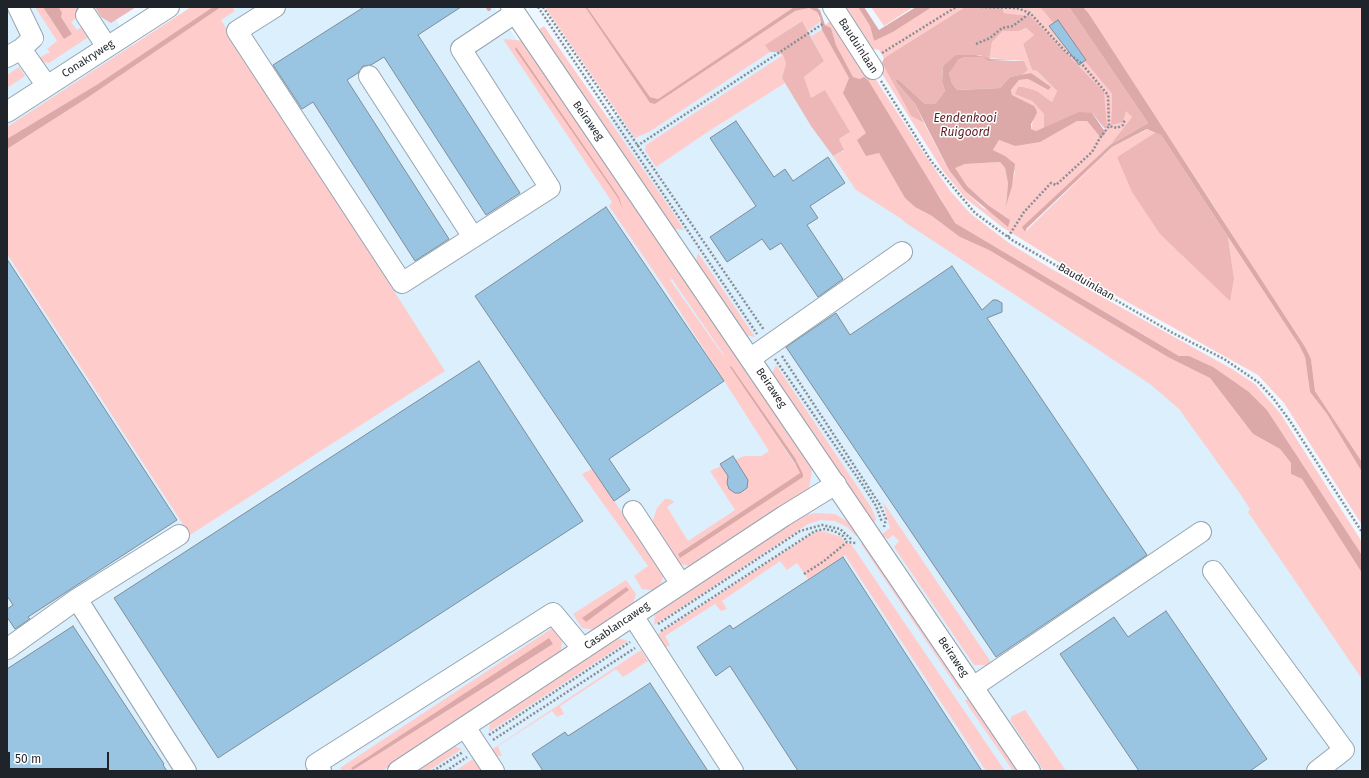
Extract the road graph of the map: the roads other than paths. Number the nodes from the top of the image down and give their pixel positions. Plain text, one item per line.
1 (18, 7) edge
2 (169, 7) edge
3 (275, 7) edge
4 (513, 10) edge
5 (829, 14) edge
6 (86, 15) dead end
7 (107, 47) junction
8 (14, 53) edge
9 (876, 62) road end
10 (369, 76) dead end
11 (47, 86) junction
12 (7, 112) edge
13 (473, 237) junction
14 (902, 252) dead end
15 (763, 349) junction
16 (836, 484) junction
17 (633, 510) dead end
18 (1201, 532) dead end
19 (179, 535) dead end
20 (1213, 571) dead end
21 (681, 584) junction
22 (77, 599) junction
23 (632, 616) junction
24 (7, 649) edge
25 (583, 649) junction
26 (973, 687) junction
27 (471, 735) junction
28 (186, 771) edge
29 (321, 771) edge
30 (398, 771) edge
31 (494, 771) edge
32 (733, 771) edge
33 (1030, 771) edge
34 (1317, 771) edge

1 - 8 street
2 - 7 street, Conakryweg
3 - 13 street
4 - 13 street
4 - 15 street, Beiraweg
5 - 9 street, Bauduinlaan
6 - 7 street
7 - 11 street, Conakryweg
8 - 11 street
10 - 13 street
11 - 12 street, Conakryweg
14 - 15 street
15 - 16 street, Beiraweg
16 - 21 street, Casablancaweg
16 - 26 street, Beiraweg
17 - 21 street
18 - 26 street
19 - 22 street
20 - 34 street
21 - 23 street, Casablancaweg
22 - 24 street
22 - 28 street
23 - 25 street, Casablancaweg
23 - 32 street
25 - 27 street, Casablancaweg
25 - 29 street
26 - 33 street, Beiraweg
27 - 30 street, Casablancaweg
27 - 31 street

